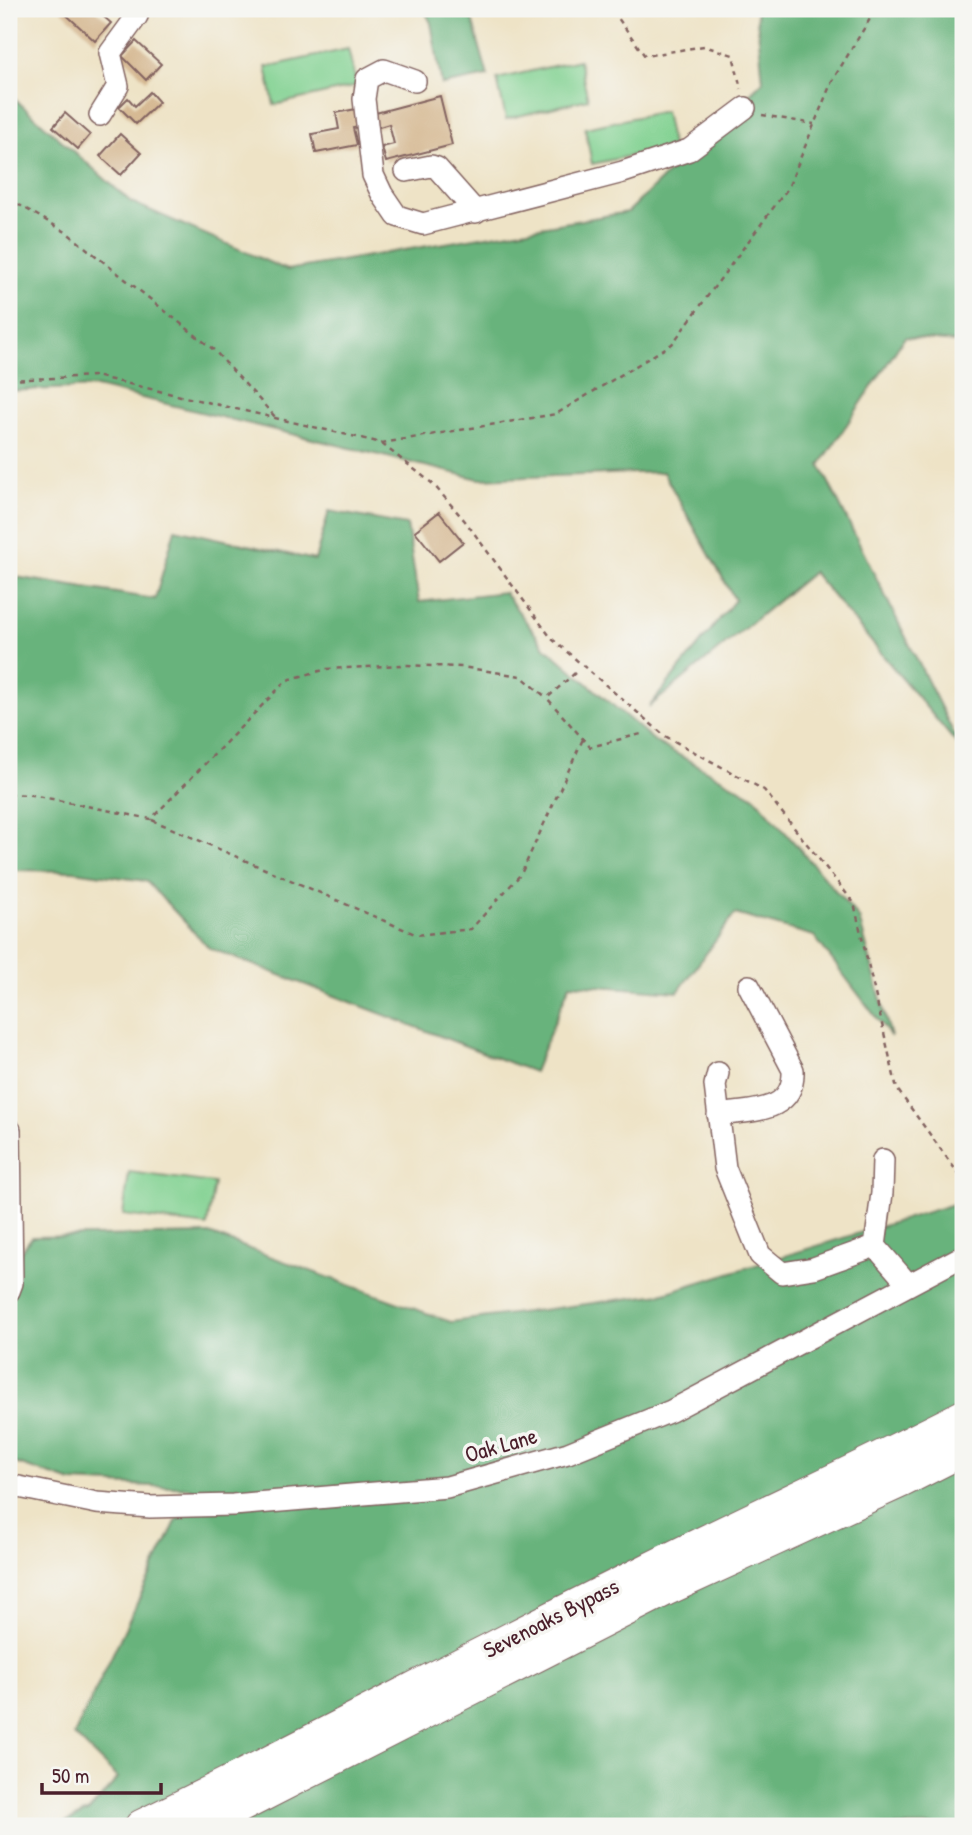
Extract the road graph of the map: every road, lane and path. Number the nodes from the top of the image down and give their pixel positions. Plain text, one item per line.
1 (133, 9) edge
2 (876, 9) edge
3 (613, 11) dead end
4 (415, 81) dead end
5 (745, 108) junction
6 (100, 115) dead end
7 (814, 124) junction
8 (406, 171) dead end
9 (9, 199) edge
10 (476, 212) junction
11 (9, 380) edge
12 (277, 419) junction
13 (382, 443) junction
14 (575, 673) dead end
15 (547, 698) junction
16 (645, 733) dead end
17 (583, 739) junction
18 (9, 794) edge
19 (151, 819) junction
20 (749, 986) dead end
21 (719, 1073) dead end
22 (718, 1115) junction
23 (10, 1130) edge
24 (883, 1160) dead end
25 (963, 1180) edge
26 (875, 1247) junction
27 (963, 1256) edge
28 (908, 1284) junction
29 (9, 1291) edge
30 (963, 1416) edge
31 (963, 1450) edge
32 (9, 1485) edge
33 (141, 1826) edge
34 (202, 1826) edge

1 - 6 street
2 - 7 path
3 - 5 path
4 - 10 street
5 - 7 path
5 - 10 street
7 - 13 path
8 - 10 street
9 - 12 path
11 - 12 path
12 - 13 path
13 - 25 path
14 - 15 path
15 - 17 path
15 - 19 path
16 - 17 path
17 - 19 path
18 - 19 path
20 - 22 street
21 - 22 street
22 - 26 street
23 - 29 street
24 - 26 street
26 - 28 street
27 - 28 street, Oak Lane
28 - 32 street, Oak Lane
30 - 33 highway, Sevenoaks Bypass
31 - 34 highway, Sevenoaks Bypass

